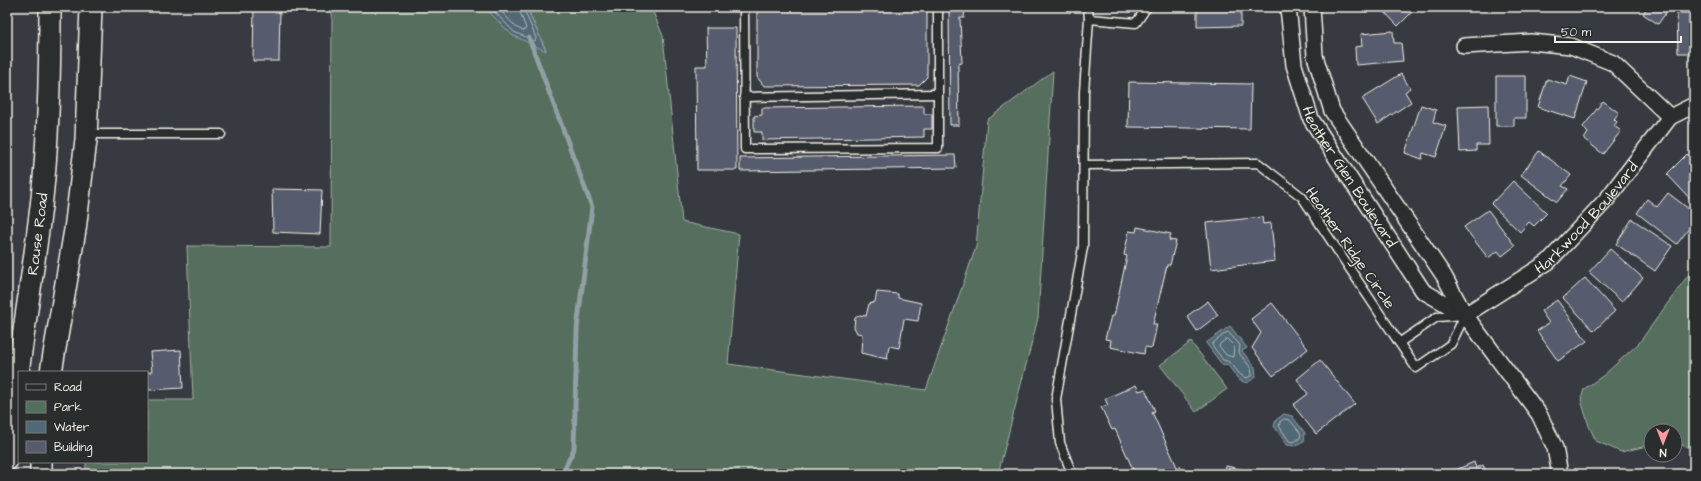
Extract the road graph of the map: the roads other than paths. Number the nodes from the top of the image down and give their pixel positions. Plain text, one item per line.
1 (50, 7) edge
2 (91, 7) edge
3 (744, 7) edge
4 (938, 7) edge
5 (1088, 7) edge
6 (1147, 7) edge
7 (1288, 7) edge
8 (1312, 7) edge
9 (1089, 19) junction
10 (1464, 46) dead end
11 (938, 94) junction
12 (744, 97) junction
13 (1694, 105) edge
14 (1670, 117) junction
15 (86, 134) junction
16 (221, 134) dead end
17 (1084, 165) junction
18 (1464, 315) junction
19 (1399, 343) junction
20 (51, 371) edge
21 (7, 460) edge
22 (41, 463) edge
23 (41, 474) edge
24 (1072, 474) edge
25 (1560, 474) edge

1 - 21 street, Rouse Road
2 - 15 street
3 - 12 lane
4 - 11 lane
5 - 9 lane
6 - 9 lane
7 - 18 street, Heather Glen Boulevard
8 - 18 street, Heather Glen Boulevard
9 - 17 lane
10 - 14 street
11 - 12 lane
11 - 12 lane
13 - 14 street, Harkwood Boulevard
14 - 18 street, Harkwood Boulevard
15 - 16 lane
15 - 20 street
17 - 19 lane, Heather Ridge Circle
17 - 24 lane
18 - 19 lane
18 - 19 lane, Heather Ridge Circle
18 - 25 street, Heather Glen Boulevard
22 - 23 street

